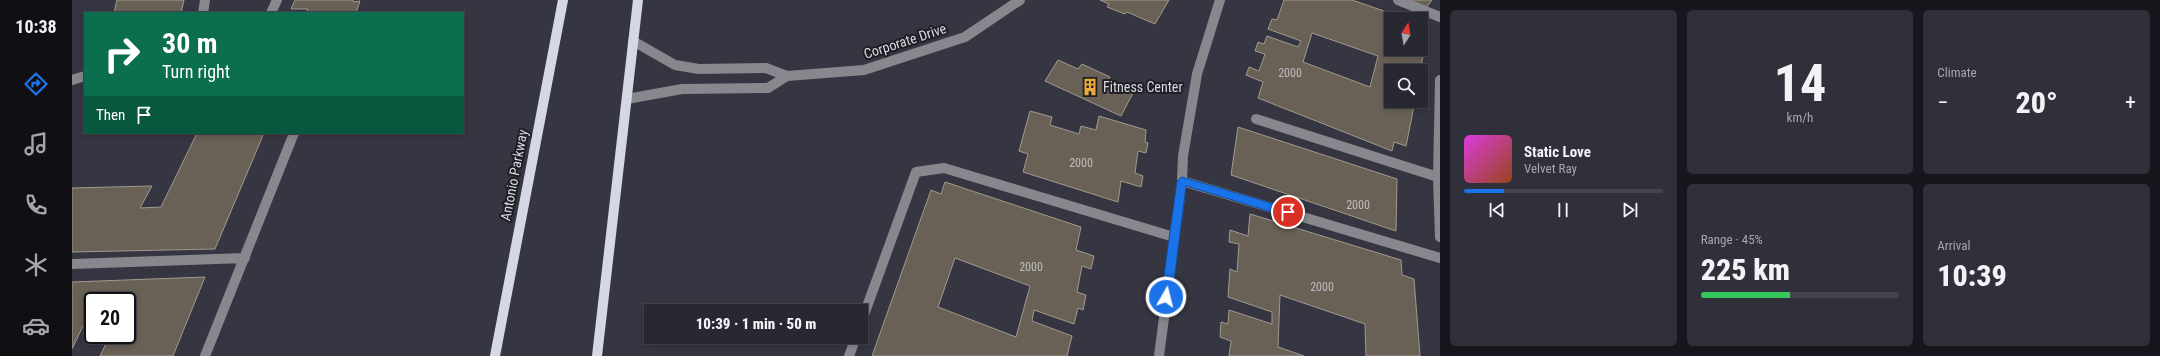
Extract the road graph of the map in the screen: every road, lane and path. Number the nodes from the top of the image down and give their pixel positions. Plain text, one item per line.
1 (205, 0) edge
2 (277, 0) edge
3 (563, 0) edge
4 (638, 0) edge
5 (1020, 0) edge
6 (1220, 0) edge
7 (1398, 0) edge
8 (203, 12) edge
9 (271, 12) edge
10 (1440, 17) edge
11 (633, 42) junction
12 (84, 76) edge
13 (787, 76) junction
14 (72, 80) edge
15 (1440, 80) edge
16 (627, 98) junction
17 (1256, 119) dead end
18 (294, 134) edge
19 (1438, 177) junction
20 (1182, 181) junction
21 (1174, 237) junction
22 (1440, 237) edge
23 (245, 258) junction
24 (1440, 258) edge
25 (72, 264) edge
26 (868, 304) edge
27 (853, 344) edge
28 (205, 356) edge
29 (495, 356) edge
30 (597, 356) edge
31 (849, 356) edge
32 (1159, 356) edge

1 - 8 street
2 - 9 street
3 - 29 main road, Antonio Parkway
4 - 11 main road
5 - 13 street, Corporate Drive
6 - 20 street
7 - 10 street
11 - 13 street, Corporate Drive
11 - 16 main road
12 - 14 street
13 - 16 street, Corporate Drive
15 - 19 street
16 - 30 main road
17 - 19 street
18 - 23 street
19 - 22 street
20 - 21 street
20 - 24 street
21 - 26 street
21 - 32 street
23 - 25 street
23 - 28 street
27 - 31 street

